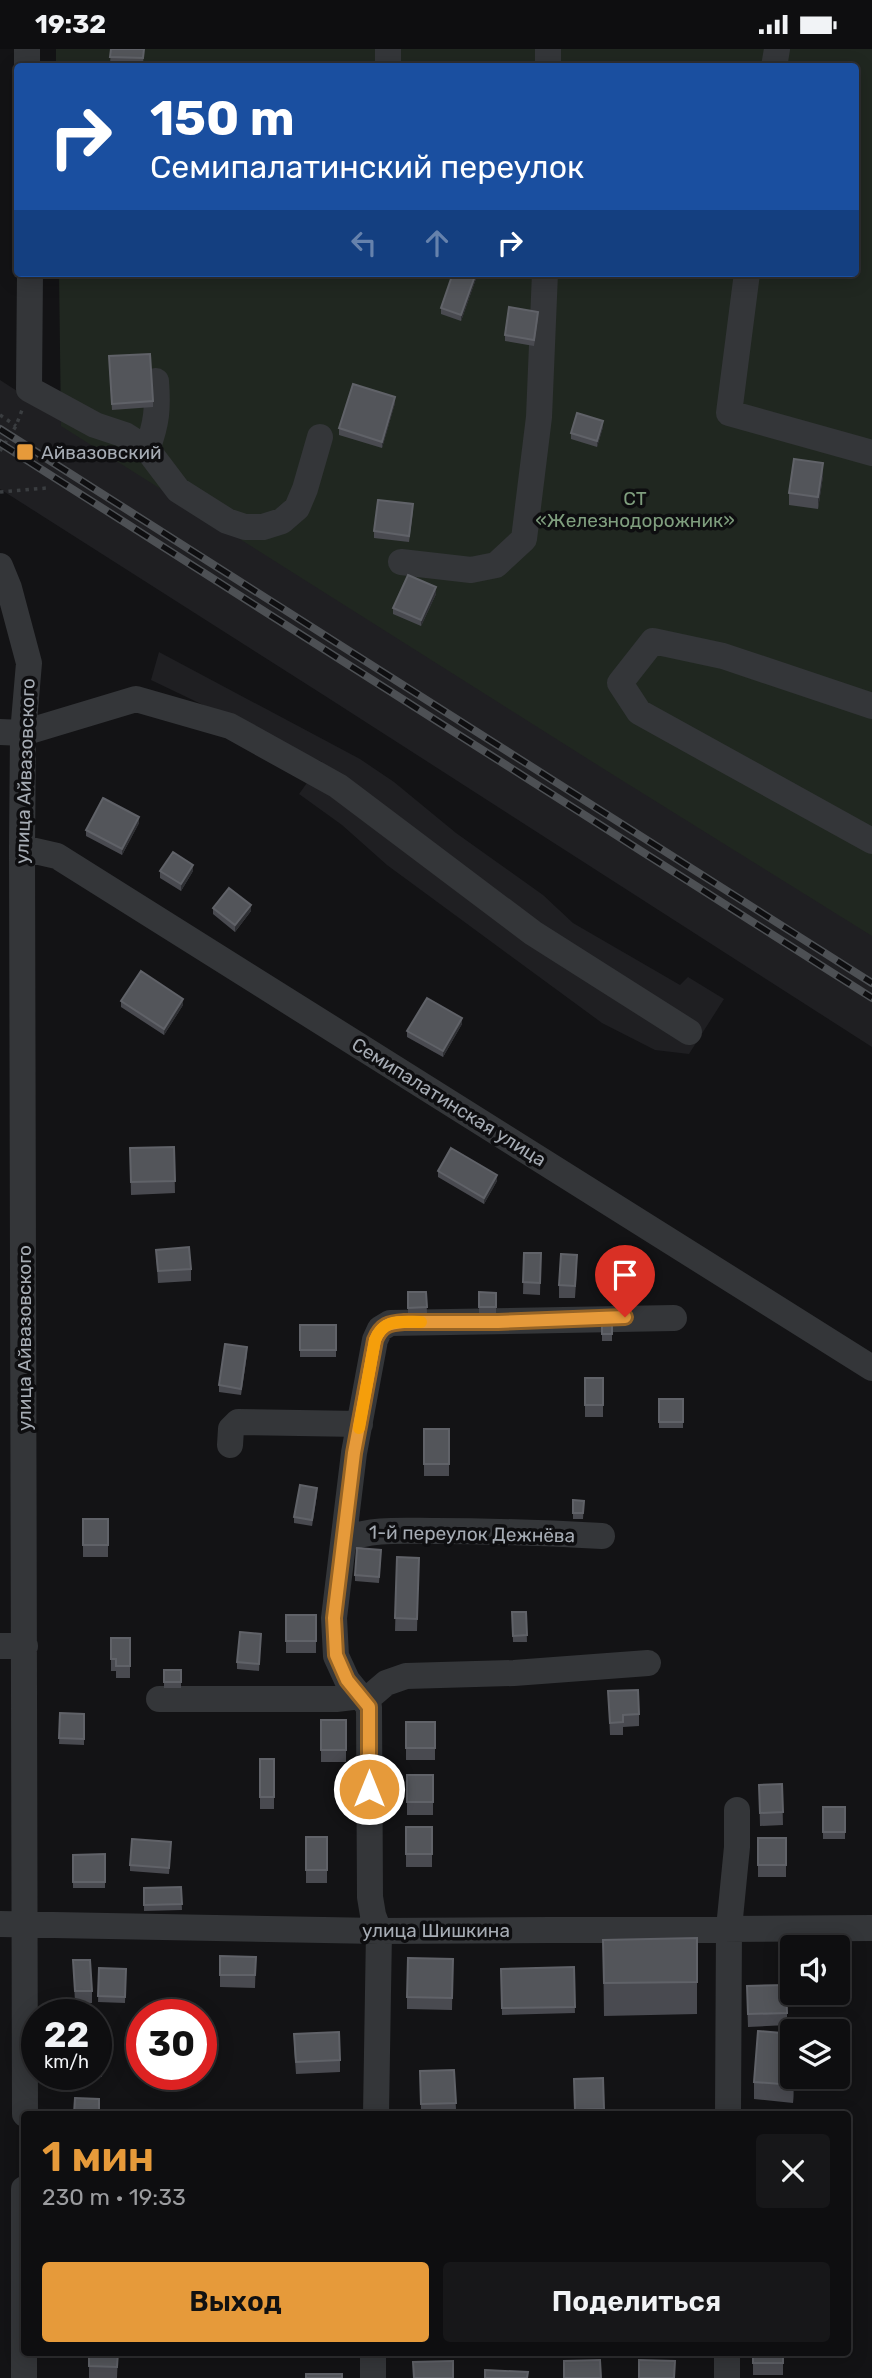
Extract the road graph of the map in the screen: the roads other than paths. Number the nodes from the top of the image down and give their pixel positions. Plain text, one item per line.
1 (30, 277) edge
2 (545, 277) edge
3 (746, 277) edge
4 (156, 381) dead end
5 (320, 437) dead end
6 (147, 449) junction
7 (872, 453) edge
8 (401, 562) dead end
9 (0, 566) edge
10 (872, 706) edge
11 (11, 732) edge
12 (872, 841) edge
13 (22, 848) junction
14 (688, 1032) dead end
15 (12, 1278) edge
16 (674, 1318) dead end
17 (872, 1368) edge
18 (360, 1424) junction
19 (230, 1445) dead end
20 (602, 1536) dead end
21 (344, 1540) junction
22 (13, 1646) edge
23 (648, 1663) dead end
24 (159, 1699) dead end
25 (363, 1699) junction
26 (737, 1810) dead end
27 (13, 1924) edge
28 (729, 1928) junction
29 (872, 1928) edge
30 (379, 1931) junction
31 (25, 2111) edge
32 (376, 2111) edge
33 (728, 2111) edge
34 (24, 2356) edge
35 (373, 2356) edge
36 (727, 2356) edge
37 (24, 2378) edge
38 (373, 2378) edge
39 (727, 2378) edge

1 - 6 street
2 - 8 street
3 - 7 street
4 - 6 street
5 - 6 street
9 - 11 street, улица Айвазовского
10 - 12 street
11 - 13 street, улица Айвазовского
11 - 14 street
13 - 15 street, улица Айвазовского
13 - 17 street, Семипалатинская улица
15 - 22 street, улица Айвазовского
16 - 18 street
18 - 19 street
18 - 21 street
20 - 21 street, 1-й переулок Дежнёва
21 - 25 street
22 - 27 street, улица Айвазовского
23 - 25 street
24 - 25 street
25 - 30 street
26 - 28 street
27 - 30 street, улица Шишкина
27 - 31 street, улица Айвазовского
28 - 29 street, улица Шишкина
28 - 30 street, улица Шишкина
28 - 33 street
30 - 32 street
34 - 37 street
35 - 38 street
36 - 39 street

